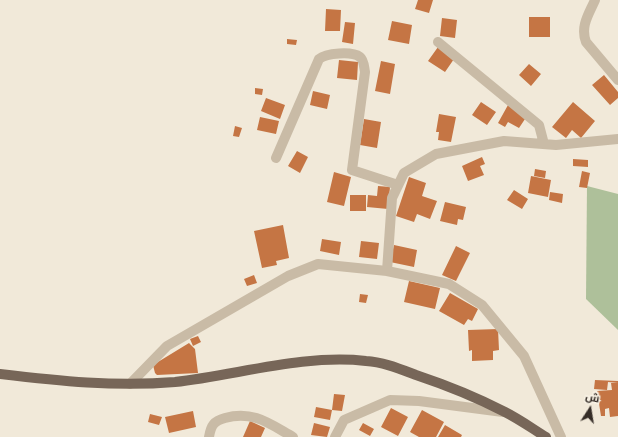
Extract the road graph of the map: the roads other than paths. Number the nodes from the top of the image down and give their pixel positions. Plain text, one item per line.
1 (595, 0) edge
2 (438, 42) dead end
3 (618, 80) edge
4 (618, 139) edge
5 (544, 144) junction
6 (276, 158) dead end
7 (398, 185) junction
8 (387, 271) junction
9 (0, 374) edge
10 (130, 384) junction
11 (505, 412) junction
12 (209, 437) edge
13 (293, 437) edge
14 (335, 437) edge
15 (546, 437) edge
16 (561, 437) edge

1 - 3 street
2 - 5 street
4 - 5 street
5 - 7 street
6 - 7 street
7 - 8 street
8 - 10 street
8 - 16 street
9 - 10 main road
10 - 11 main road
11 - 14 street
11 - 15 main road
12 - 13 street

